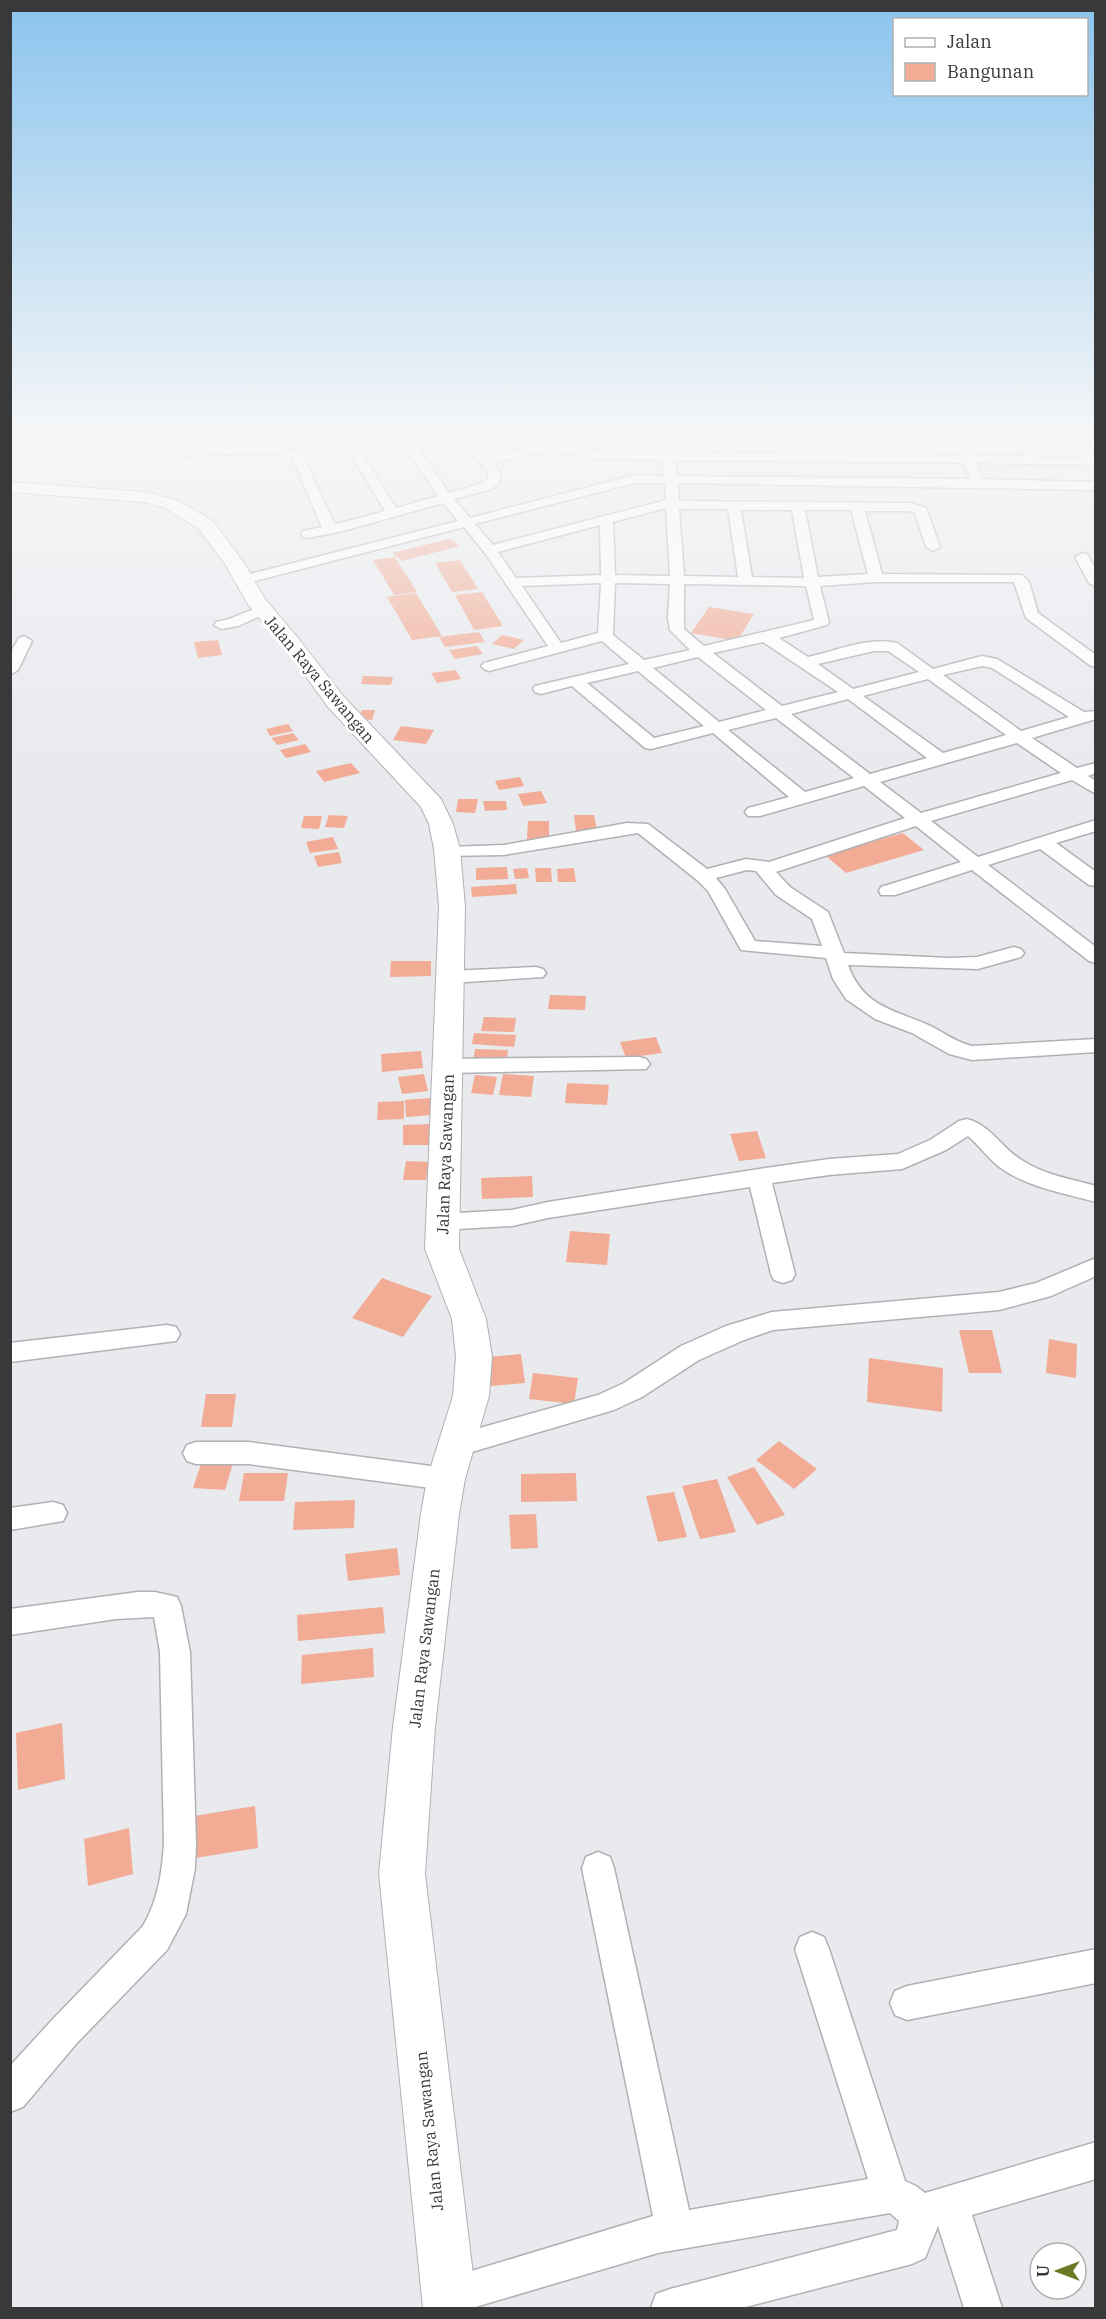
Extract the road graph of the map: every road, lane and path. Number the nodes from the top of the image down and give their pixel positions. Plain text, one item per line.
1 (216, 539) edge
2 (405, 539) edge
3 (480, 539) edge
4 (530, 539) edge
5 (607, 539) edge
6 (675, 539) edge
7 (739, 539) edge
8 (803, 539) edge
9 (866, 539) edge
10 (931, 539) edge
11 (933, 547) dead end
12 (490, 550) junction
13 (1082, 557) dead end
14 (876, 578) junction
15 (608, 579) junction
16 (243, 580) junction
17 (677, 580) junction
18 (512, 582) junction
19 (746, 582) junction
20 (813, 582) junction
21 (1095, 583) edge
22 (1095, 588) edge
23 (1095, 596) edge
24 (262, 610) junction
25 (220, 625) dead end
26 (605, 636) junction
27 (765, 636) junction
28 (24, 641) dead end
29 (556, 647) junction
30 (701, 652) junction
31 (806, 662) junction
32 (1095, 663) edge
33 (489, 666) dead end
34 (640, 666) junction
35 (10, 670) edge
36 (930, 672) junction
37 (574, 680) junction
38 (541, 689) dead end
39 (849, 693) junction
40 (780, 711) junction
41 (1088, 716) edge
42 (716, 728) junction
43 (1019, 737) junction
44 (940, 759) junction
45 (1095, 768) edge
46 (1073, 774) junction
47 (864, 780) junction
48 (1095, 789) edge
49 (801, 798) junction
50 (754, 812) dead end
51 (917, 820) junction
52 (1095, 825) edge
53 (1044, 843) junction
54 (448, 852) junction
55 (973, 864) junction
56 (766, 869) junction
57 (704, 876) junction
58 (1095, 881) edge
59 (888, 891) dead end
60 (1014, 953) dead end
61 (836, 956) junction
62 (1095, 957) edge
63 (536, 973) dead end
64 (450, 977) junction
65 (1095, 1045) edge
66 (639, 1065) dead end
67 (448, 1066) junction
68 (759, 1177) junction
69 (1095, 1194) edge
70 (441, 1222) junction
71 (1095, 1266) edge
72 (783, 1274) dead end
73 (167, 1334) dead end
74 (10, 1353) edge
75 (196, 1453) dead end
76 (452, 1462) junction
77 (53, 1513) dead end
78 (10, 1519) edge
79 (10, 1622) edge
80 (598, 1868) dead end
81 (812, 1949) dead end
82 (1095, 1966) edge
83 (907, 2004) dead end
84 (10, 2094) edge
85 (1095, 2160) edge
86 (920, 2203) junction
87 (675, 2231) junction
88 (450, 2302) edge
89 (684, 2307) edge
90 (983, 2308) edge

1 - 16 street, Jalan Raya Sawangan
2 - 16 street
3 - 12 street
4 - 12 street
5 - 15 street
6 - 17 street
7 - 19 street
8 - 20 street
9 - 14 street
10 - 11 street
12 - 18 street
13 - 21 street
14 - 20 street
14 - 32 street
15 - 17 street
15 - 18 street
15 - 26 street
16 - 24 street, Jalan Raya Sawangan
17 - 19 street
17 - 30 street
18 - 29 street
19 - 20 street
20 - 27 street
22 - 23 street
24 - 25 street
24 - 54 street, Jalan Raya Sawangan
26 - 29 street
26 - 34 street
27 - 30 street
27 - 31 street
28 - 35 street
29 - 33 street
30 - 34 street
30 - 40 street
31 - 36 street
31 - 39 street
34 - 37 street
34 - 42 street
36 - 39 street
36 - 41 street
36 - 43 street
37 - 38 street
37 - 42 street
39 - 40 street
39 - 44 street
40 - 42 street
40 - 47 street
41 - 43 street
42 - 49 street
43 - 44 street
43 - 46 street
44 - 47 street
45 - 46 street
46 - 48 street
46 - 51 street
47 - 49 street
47 - 51 street
49 - 50 street
51 - 55 street
51 - 56 street
52 - 53 street
53 - 55 street
53 - 58 street
54 - 57 street
54 - 64 street, Jalan Raya Sawangan
55 - 59 street
55 - 62 street
56 - 57 street
56 - 61 street
57 - 61 street
60 - 61 street
61 - 65 street
63 - 64 street
64 - 67 street, Jalan Raya Sawangan
66 - 67 street
67 - 70 street, Jalan Raya Sawangan
68 - 69 street
68 - 70 street
68 - 72 street
70 - 76 street, Jalan Raya Sawangan
71 - 76 street
73 - 74 street
75 - 76 street
76 - 88 street, Jalan Raya Sawangan
77 - 78 street
79 - 84 street
80 - 87 street
81 - 86 street
82 - 83 street
85 - 86 street
86 - 87 street
86 - 89 street
86 - 90 street
87 - 88 street

